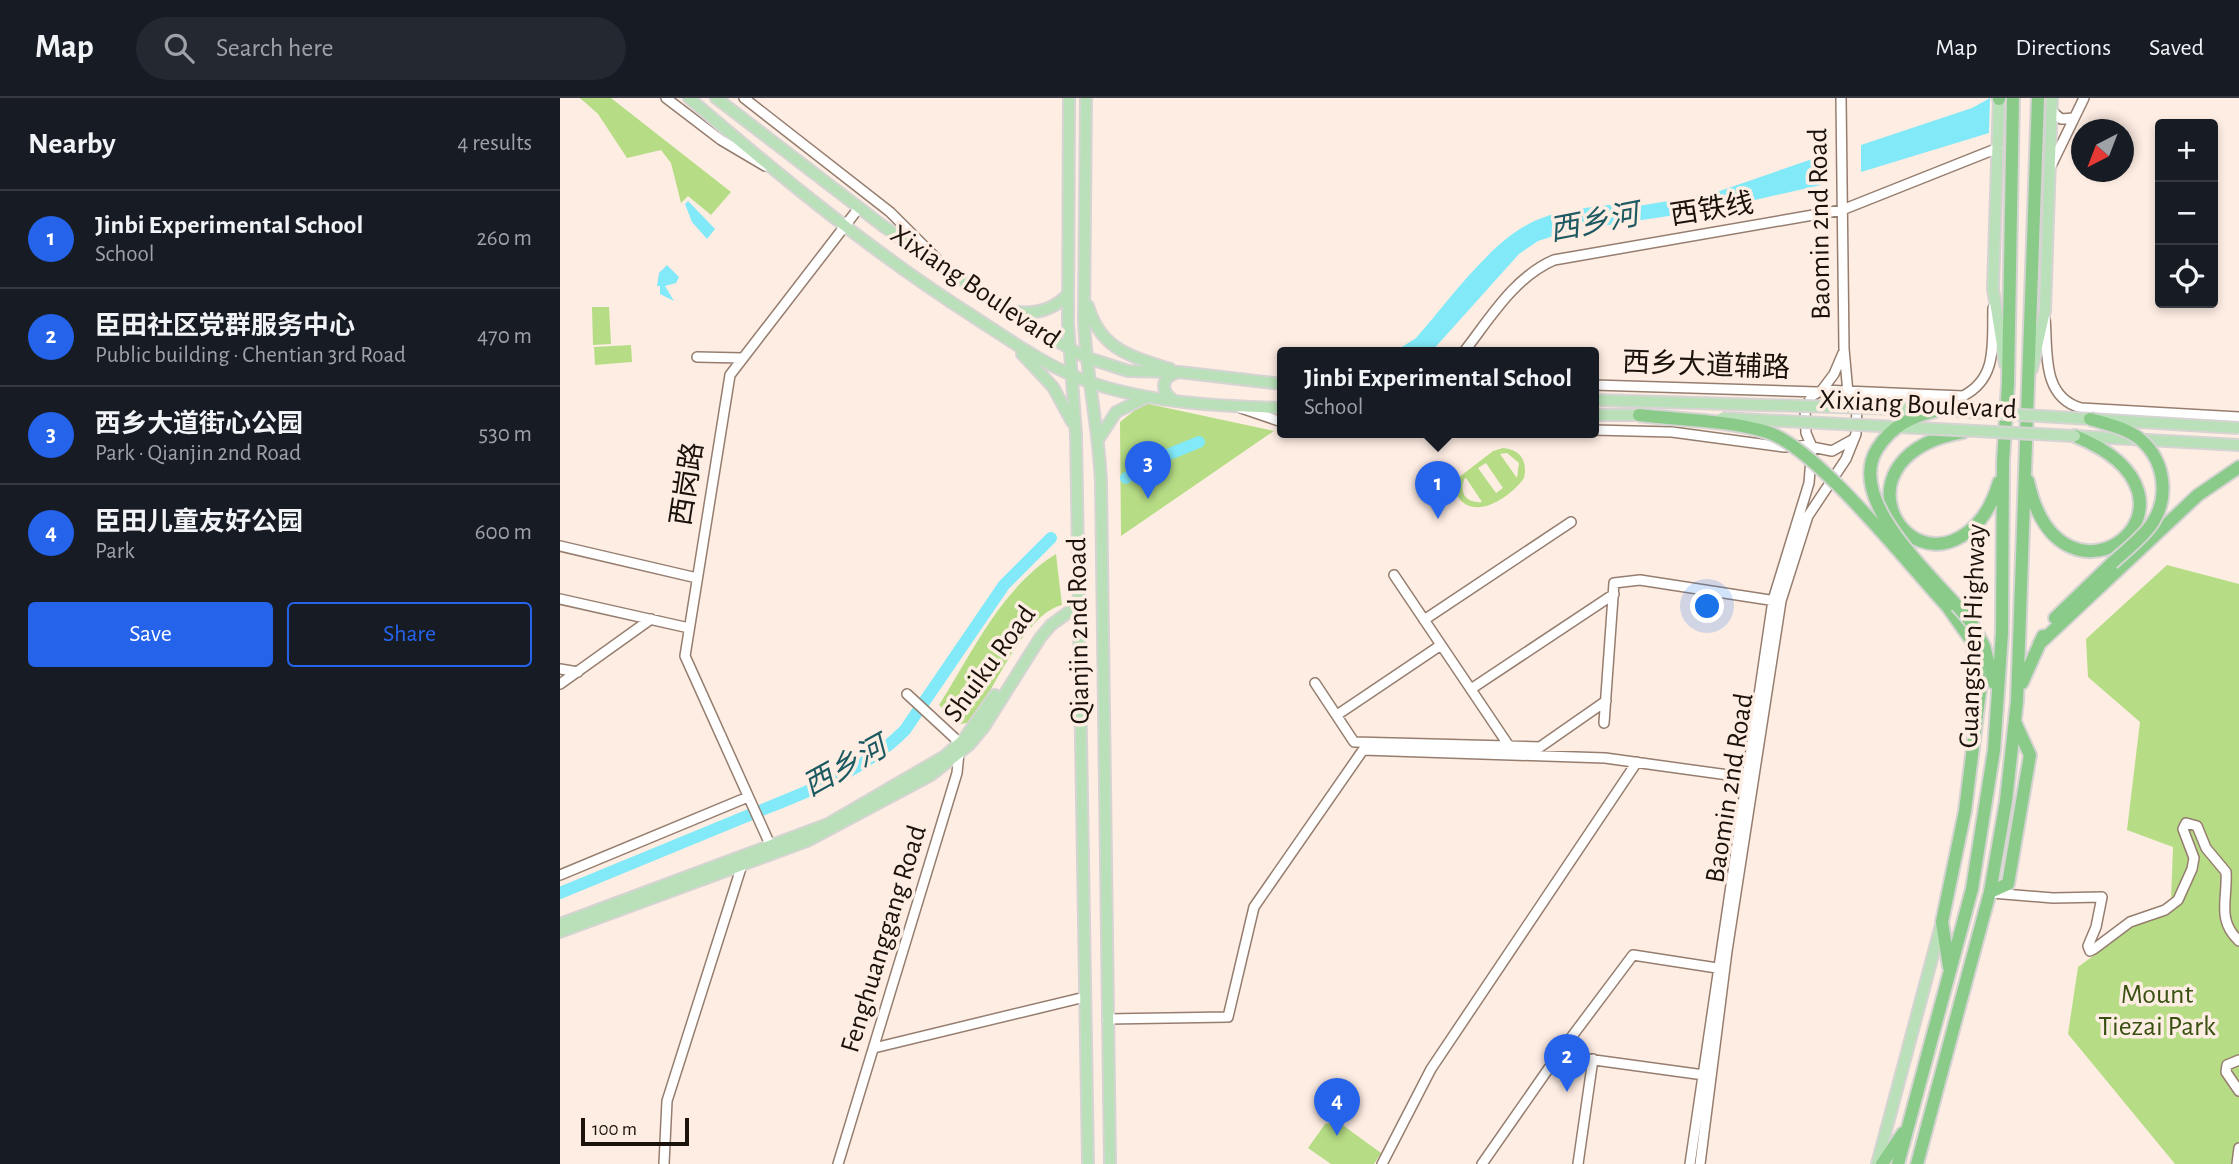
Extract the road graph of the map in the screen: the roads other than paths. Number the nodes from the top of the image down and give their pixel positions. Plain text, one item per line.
1 (666, 98) edge
2 (689, 98) edge
3 (716, 98) edge
4 (744, 98) edge
5 (1069, 98) edge
6 (1086, 98) edge
7 (1841, 98) edge
8 (1999, 98) edge
9 (2013, 98) edge
10 (2038, 98) edge
11 (2052, 98) edge
12 (2084, 98) edge
13 (2052, 111) junction
14 (2074, 118) junction
15 (1998, 148) junction
16 (2050, 168) junction
17 (778, 175) junction
18 (859, 209) junction
19 (1842, 210) junction
20 (845, 226) junction
21 (947, 269) junction
22 (1993, 289) junction
23 (1084, 293) junction
24 (1068, 294) junction
25 (1008, 311) junction
26 (2045, 311) junction
27 (1008, 340) junction
28 (1467, 347) edge
29 (1069, 348) junction
30 (1844, 349) junction
31 (697, 357) dead end
32 (1085, 357) junction
33 (742, 358) junction
34 (1179, 372) junction
35 (1071, 375) junction
36 (1088, 382) junction
37 (1277, 382) edge
38 (2008, 384) junction
39 (1599, 385) edge
40 (2029, 386) junction
41 (1819, 391) junction
42 (1848, 393) junction
43 (1150, 396) junction
44 (1172, 398) junction
45 (1599, 400) edge
46 (1237, 405) junction
47 (1277, 408) edge
48 (1939, 410) junction
49 (1599, 415) edge
50 (1639, 415) junction
51 (2239, 417) edge
52 (2090, 419) junction
53 (1277, 420) edge
54 (2239, 428) edge
55 (1599, 430) edge
56 (1970, 431) junction
57 (1856, 434) junction
58 (1076, 435) junction
59 (2075, 436) junction
60 (1098, 440) junction
61 (2239, 445) edge
62 (1811, 446) junction
63 (1784, 447) junction
64 (2003, 461) junction
65 (2024, 462) junction
66 (2234, 469) edge
67 (1811, 471) junction
68 (1571, 522) dead end
69 (560, 546) edge
70 (1394, 575) dead end
71 (697, 578) junction
72 (1614, 594) junction
73 (560, 599) edge
74 (1777, 601) junction
75 (1077, 606) junction
76 (651, 620) junction
77 (1424, 620) junction
78 (690, 628) junction
79 (2039, 644) junction
80 (1441, 645) junction
81 (560, 669) edge
82 (578, 672) junction
83 (1315, 683) dead end
84 (560, 684) edge
85 (1471, 689) junction
86 (907, 694) dead end
87 (1606, 701) junction
88 (2017, 701) junction
89 (1337, 715) junction
90 (1997, 715) junction
91 (2015, 722) junction
92 (1604, 723) dead end
93 (1509, 746) junction
94 (960, 749) junction
95 (1637, 762) junction
96 (1751, 778) junction
97 (748, 797) junction
98 (772, 850) junction
99 (742, 865) junction
100 (560, 875) edge
101 (1990, 892) junction
102 (1941, 922) junction
103 (560, 923) edge
104 (560, 932) edge
105 (2239, 941) edge
106 (1717, 968) junction
107 (1950, 974) junction
108 (1085, 997) junction
109 (1107, 1019) junction
110 (874, 1048) junction
111 (1558, 1055) junction
112 (1593, 1059) junction
113 (2239, 1060) edge
114 (1704, 1074) junction
115 (2239, 1091) edge
116 (1909, 1124) junction
117 (2239, 1148) edge
118 (664, 1164) edge
119 (838, 1164) edge
120 (1088, 1164) edge
121 (1110, 1164) edge
122 (1382, 1164) edge
123 (1482, 1164) edge
124 (1578, 1164) edge
125 (1690, 1164) edge
126 (1700, 1164) edge
127 (1880, 1164) edge
128 (1898, 1164) edge
129 (1917, 1164) edge
130 (2237, 1164) edge

1 - 17 street
2 - 17 main road, Xixiang Boulevard
3 - 18 main road, Xixiang Boulevard
4 - 21 street
5 - 24 main road, Qianjin 2nd Road
6 - 23 main road, Qianjin 2nd Road
7 - 19 street, Baomin 2nd Road
8 - 15 main road
9 - 38 highway, Guangshen Highway
10 - 40 highway, Guangshen Highway
11 - 13 main road
12 - 14 street
13 - 14 street
13 - 16 main road
14 - 16 street
15 - 19 street, 西铁线
15 - 22 main road
16 - 26 main road
17 - 20 main road, Xixiang Boulevard
18 - 20 street, 西岗路
18 - 21 main road, Xixiang Boulevard
19 - 28 street, 西铁线
19 - 30 street, Baomin 2nd Road
20 - 27 main road, Xixiang Boulevard
20 - 33 street, 西岗路
21 - 25 main road, Xixiang Boulevard
22 - 38 main road
22 - 42 street, 西乡大道辅路
23 - 32 main road, Qianjin 2nd Road
23 - 34 main road
24 - 25 main road
24 - 29 main road, Qianjin 2nd Road
25 - 29 main road, Xixiang Boulevard
26 - 40 main road
26 - 51 street
27 - 35 main road, Xixiang Boulevard
27 - 58 main road
29 - 32 main road, Xixiang Boulevard
29 - 35 main road, Qianjin 2nd Road
30 - 41 street
30 - 42 street, Baomin 2nd Road
31 - 33 street
32 - 34 main road, Xixiang Boulevard
32 - 36 main road, Qianjin 2nd Road
33 - 71 street, 西岗路
34 - 37 main road, Xixiang Boulevard
34 - 44 main road
35 - 36 main road, Xixiang Boulevard
35 - 58 main road, Qianjin 2nd Road
36 - 43 main road, Xixiang Boulevard
36 - 60 main road, Qianjin 2nd Road
38 - 64 highway, Guangshen Highway
39 - 41 street, 西乡大道辅路
40 - 65 highway, Guangshen Highway
41 - 42 street, 西乡大道辅路
41 - 62 street
42 - 57 street
43 - 44 main road, Xixiang Boulevard
43 - 60 main road
44 - 46 main road, Xixiang Boulevard
45 - 48 main road, Xixiang Boulevard, bridge
46 - 47 main road, Xixiang Boulevard
46 - 53 street
48 - 52 main road, Xixiang Boulevard, bridge
48 - 90 highway, bridge
49 - 50 main road, Xixiang Boulevard
50 - 56 main road, Xixiang Boulevard, bridge
50 - 102 highway, bridge
52 - 54 main road, Xixiang Boulevard, bridge
52 - 79 highway, bridge
55 - 63 street
56 - 59 main road, Xixiang Boulevard, bridge
56 - 64 highway, bridge
57 - 62 street
57 - 74 street, Baomin 2nd Road
58 - 75 main road, Qianjin 2nd Road
59 - 61 main road, Xixiang Boulevard, bridge
59 - 65 highway
60 - 109 main road, Qianjin 2nd Road
62 - 63 street
62 - 67 street, Baomin 2nd Road
63 - 67 street
64 - 90 highway, Guangshen Highway
65 - 88 highway, Guangshen Highway
66 - 79 highway
67 - 74 street, Baomin 2nd Road
68 - 77 street
69 - 71 street
70 - 77 street
71 - 78 street, 西岗路
72 - 74 street
72 - 85 street
72 - 87 street
73 - 76 street
74 - 96 street, Baomin 2nd Road
75 - 94 main road, Shuiku Road
75 - 108 main road, Qianjin 2nd Road
76 - 78 street
76 - 82 street
77 - 80 street
78 - 97 street, 西岗路
79 - 88 highway
80 - 85 street
80 - 89 street
81 - 82 street
82 - 84 street
83 - 89 street
85 - 93 street
86 - 94 street
87 - 92 street
87 - 93 street
88 - 91 highway, Guangshen Highway
89 - 93 street
90 - 107 highway, Guangshen Highway
91 - 101 highway, Guangshen Highway
91 - 101 highway
94 - 98 main road, Shuiku Road
94 - 110 street, Fenghuanggang Road
95 - 96 street
95 - 109 street
95 - 122 street
96 - 106 street, Baomin 2nd Road
96 - 126 street, Baomin 2nd Road
97 - 98 street, 西岗路
97 - 100 street
98 - 99 main road, Shuiku Road
98 - 103 main road, Shuiku Road
99 - 104 main road, Shuiku Road
99 - 118 street
101 - 105 street
101 - 129 highway, Guangshen Highway
102 - 107 highway
102 - 127 main road
106 - 111 street
106 - 114 street, Baomin 2nd Road
107 - 116 highway, Guangshen Highway
108 - 110 street
108 - 120 main road, Qianjin 2nd Road
109 - 121 main road, Qianjin 2nd Road
110 - 119 street, Fenghuanggang Road
111 - 112 street
111 - 123 street
112 - 114 street
112 - 124 street
113 - 115 street
114 - 125 street, Baomin 2nd Road
116 - 127 highway
116 - 128 highway, Guangshen Highway
117 - 130 street

